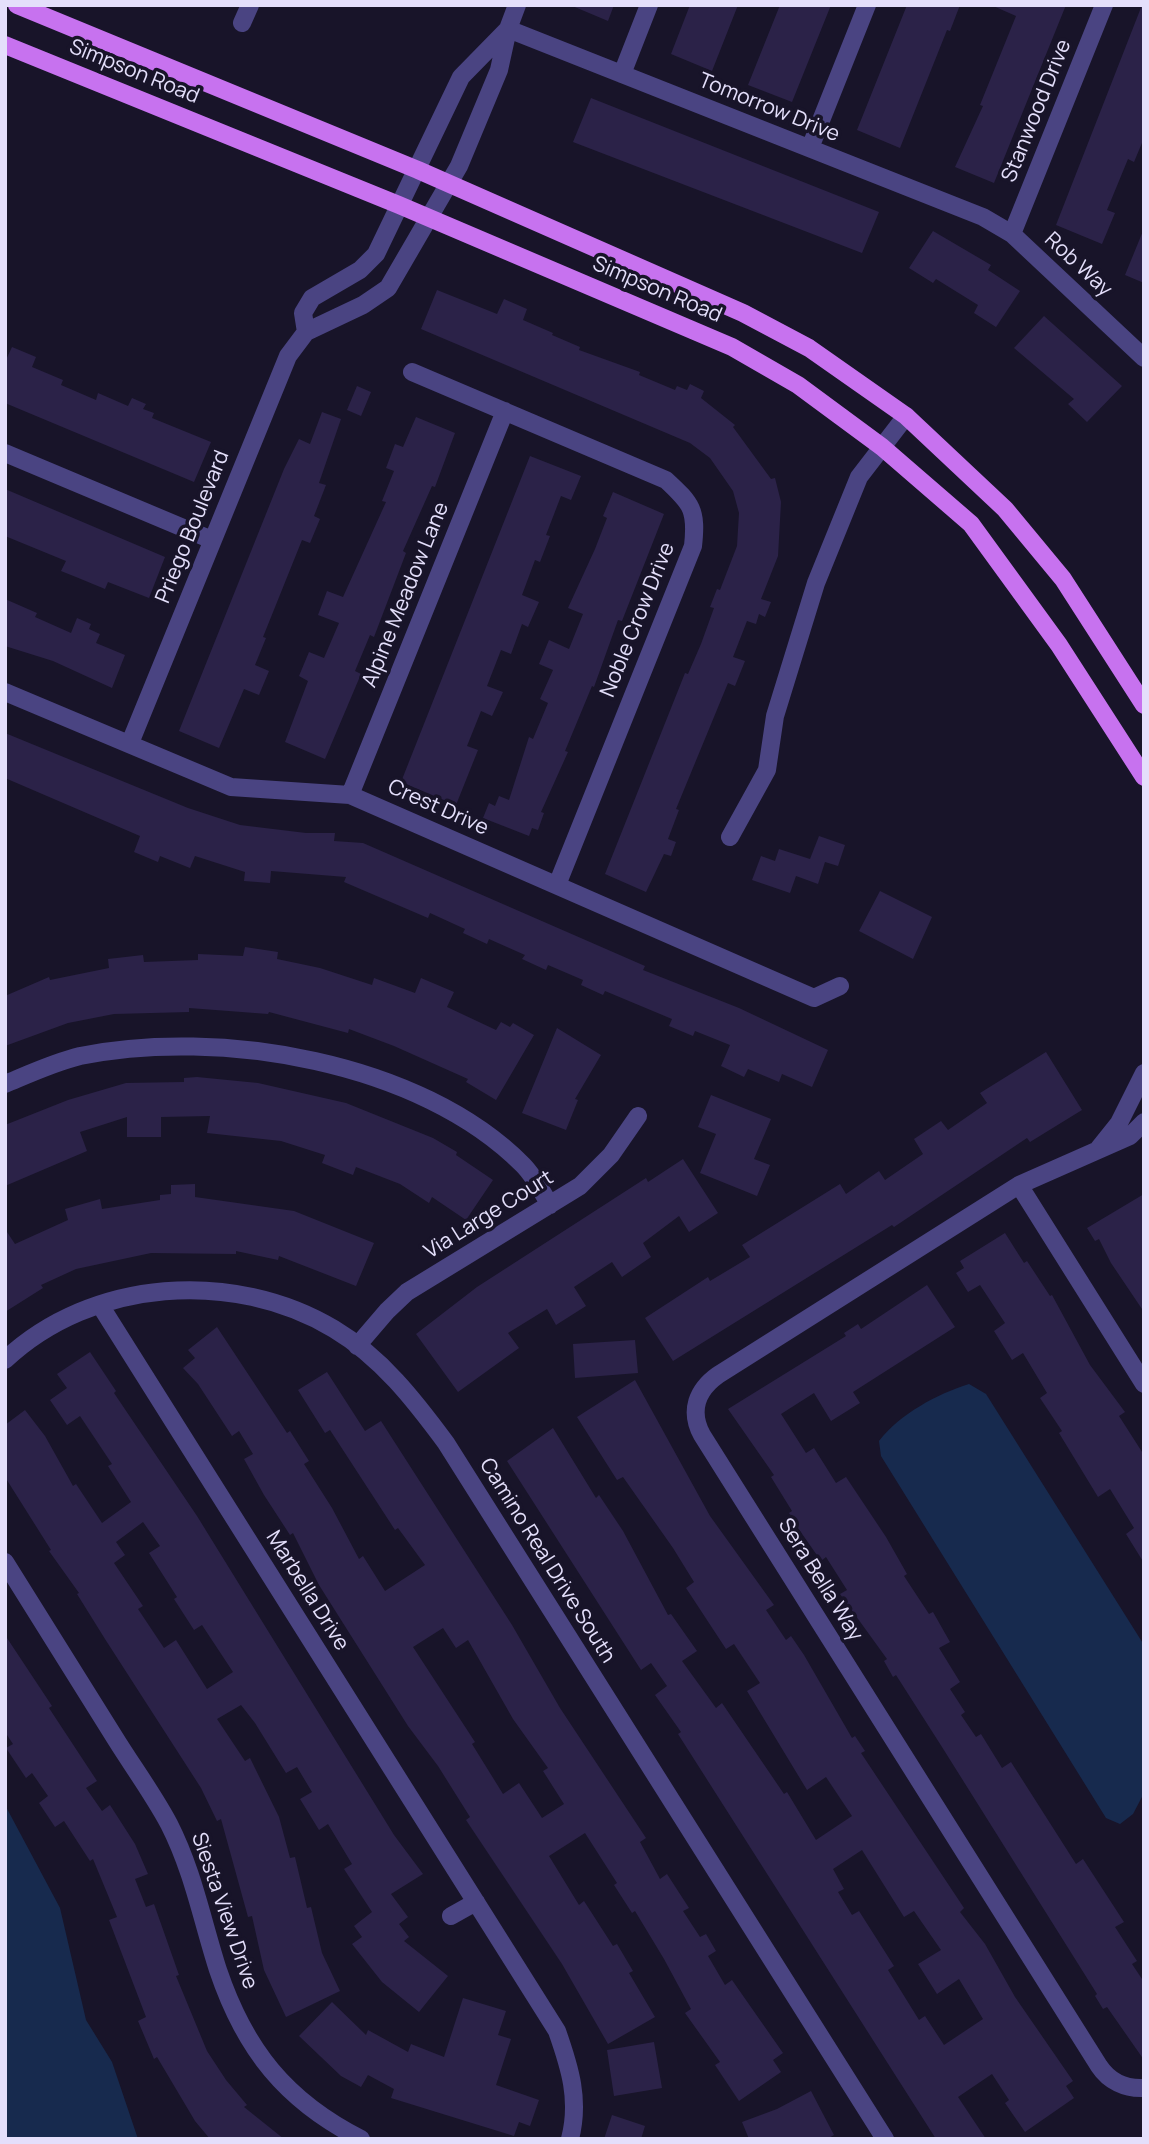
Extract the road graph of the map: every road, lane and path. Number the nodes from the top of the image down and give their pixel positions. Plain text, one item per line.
1 (17, 5) edge
2 (250, 5) edge
3 (517, 5) edge
4 (649, 5) edge
5 (867, 5) edge
6 (1104, 5) edge
7 (243, 23) dead end
8 (508, 29) junction
9 (5, 45) edge
10 (622, 74) junction
11 (810, 148) junction
12 (418, 170) junction
13 (450, 184) junction
14 (399, 205) junction
15 (432, 218) junction
16 (1012, 234) junction
17 (306, 332) junction
18 (1144, 358) edge
19 (412, 372) dead end
20 (505, 411) junction
21 (906, 416) junction
22 (882, 447) junction
23 (5, 453) edge
24 (212, 540) junction
25 (5, 692) edge
26 (1144, 705) edge
27 (130, 743) junction
28 (1144, 778) edge
29 (350, 795) junction
30 (730, 837) dead end
31 (557, 885) junction
32 (840, 986) dead end
33 (1144, 1073) edge
34 (5, 1084) edge
35 (638, 1116) dead end
36 (1144, 1122) edge
37 (1098, 1149) junction
38 (1019, 1185) junction
39 (550, 1205) junction
40 (100, 1305) junction
41 (357, 1346) junction
42 (5, 1360) edge
43 (1144, 1384) edge
44 (5, 1562) edge
45 (475, 1902) junction
46 (451, 1916) dead end
47 (1144, 2088) edge
48 (361, 2139) edge
49 (570, 2139) edge
50 (885, 2139) edge

1 - 12 main road, Simpson Road
2 - 7 street
3 - 8 street, Priego Boulevard
4 - 10 street
5 - 11 street
6 - 16 street, Stanwood Drive
8 - 10 street, Tomorrow Drive
8 - 12 street, Priego Boulevard
8 - 13 street, Priego Boulevard
9 - 14 main road, Simpson Road
10 - 11 street, Tomorrow Drive
11 - 16 street, Tomorrow Drive
12 - 13 main road, Simpson Road
12 - 14 street, Priego Boulevard
13 - 15 street, Priego Boulevard
13 - 21 main road, Simpson Road
14 - 15 main road, Simpson Road
14 - 17 street, Priego Boulevard
15 - 17 street, Priego Boulevard
15 - 22 main road, Simpson Road
16 - 18 street, Rob Way
17 - 24 street, Priego Boulevard
19 - 20 street, Noble Crow Drive
20 - 29 street, Alpine Meadow Lane
20 - 31 street, Noble Crow Drive
21 - 22 street
21 - 26 main road, Simpson Road
22 - 28 main road, Simpson Road
22 - 30 street
23 - 24 street
24 - 27 street, Priego Boulevard
25 - 27 street, Crest Drive
27 - 29 street, Crest Drive
29 - 31 street, Crest Drive
31 - 32 street, Crest Drive
33 - 37 street, Sera Bella Way
34 - 39 street
35 - 39 street, Via Large Court
36 - 37 street, Sera Bella Way
37 - 38 street, Sera Bella Way
38 - 43 street
38 - 47 street, Sera Bella Way
39 - 41 street, Via Large Court
40 - 41 street, Camino Real Drive South
40 - 42 street, Camino Real Drive South
40 - 45 street, Marbella Drive
41 - 50 street, Camino Real Drive South
44 - 48 street, Siesta View Drive
45 - 46 street
45 - 49 street, Marbella Drive

